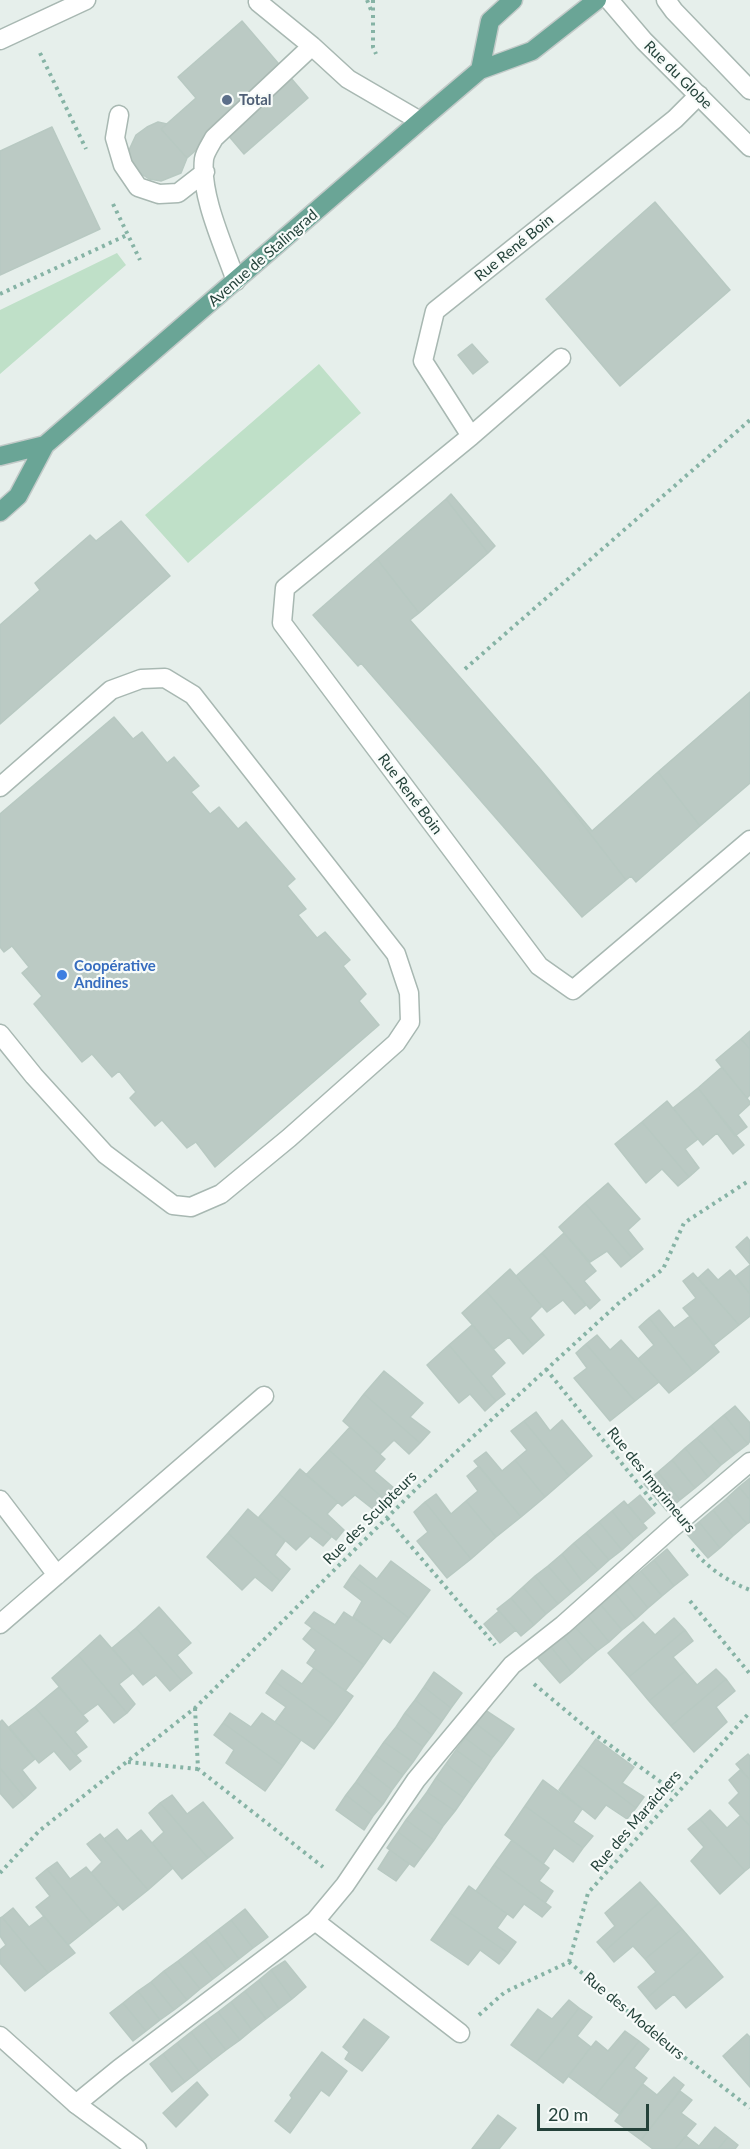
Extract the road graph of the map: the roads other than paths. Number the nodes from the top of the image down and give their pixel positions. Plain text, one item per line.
1 (86, 0) edge
2 (513, 0) edge
3 (597, 0) edge
4 (609, 0) edge
5 (666, 0) edge
6 (258, 2) dead end
7 (0, 40) edge
8 (312, 46) junction
9 (480, 70) junction
10 (750, 90) edge
11 (699, 94) junction
12 (119, 115) dead end
13 (420, 121) junction
14 (750, 147) edge
15 (204, 172) junction
16 (236, 281) junction
17 (561, 358) dead end
18 (471, 436) junction
19 (45, 445) junction
20 (0, 456) edge
21 (0, 512) edge
22 (0, 787) edge
23 (750, 840) edge
24 (0, 1034) edge
25 (264, 1396) dead end
26 (750, 1462) edge
27 (0, 1500) edge
28 (57, 1575) junction
29 (0, 1624) edge
30 (315, 1921) junction
31 (460, 2033) road end
32 (0, 2036) edge
33 (76, 2104) junction
34 (137, 2149) edge

1 - 7 street
2 - 9 main road
3 - 9 main road, Avenue de Stalingrad
4 - 11 street, Rue du Globe
5 - 10 street
6 - 8 street
8 - 13 street
8 - 15 street
9 - 13 main road, Avenue de Stalingrad
11 - 14 street, Rue du Globe
11 - 18 street, Rue René Boin
12 - 15 street
13 - 16 main road, Avenue de Stalingrad
15 - 16 street
16 - 19 main road, Avenue de Stalingrad
17 - 18 street, Rue René Boin
18 - 23 street, Rue René Boin
19 - 20 main road, Avenue de Stalingrad
19 - 21 main road, Avenue de Stalingrad
22 - 24 street
25 - 28 street
26 - 30 street
27 - 28 street
28 - 29 street
30 - 31 street
30 - 33 street
32 - 33 street
33 - 34 street

